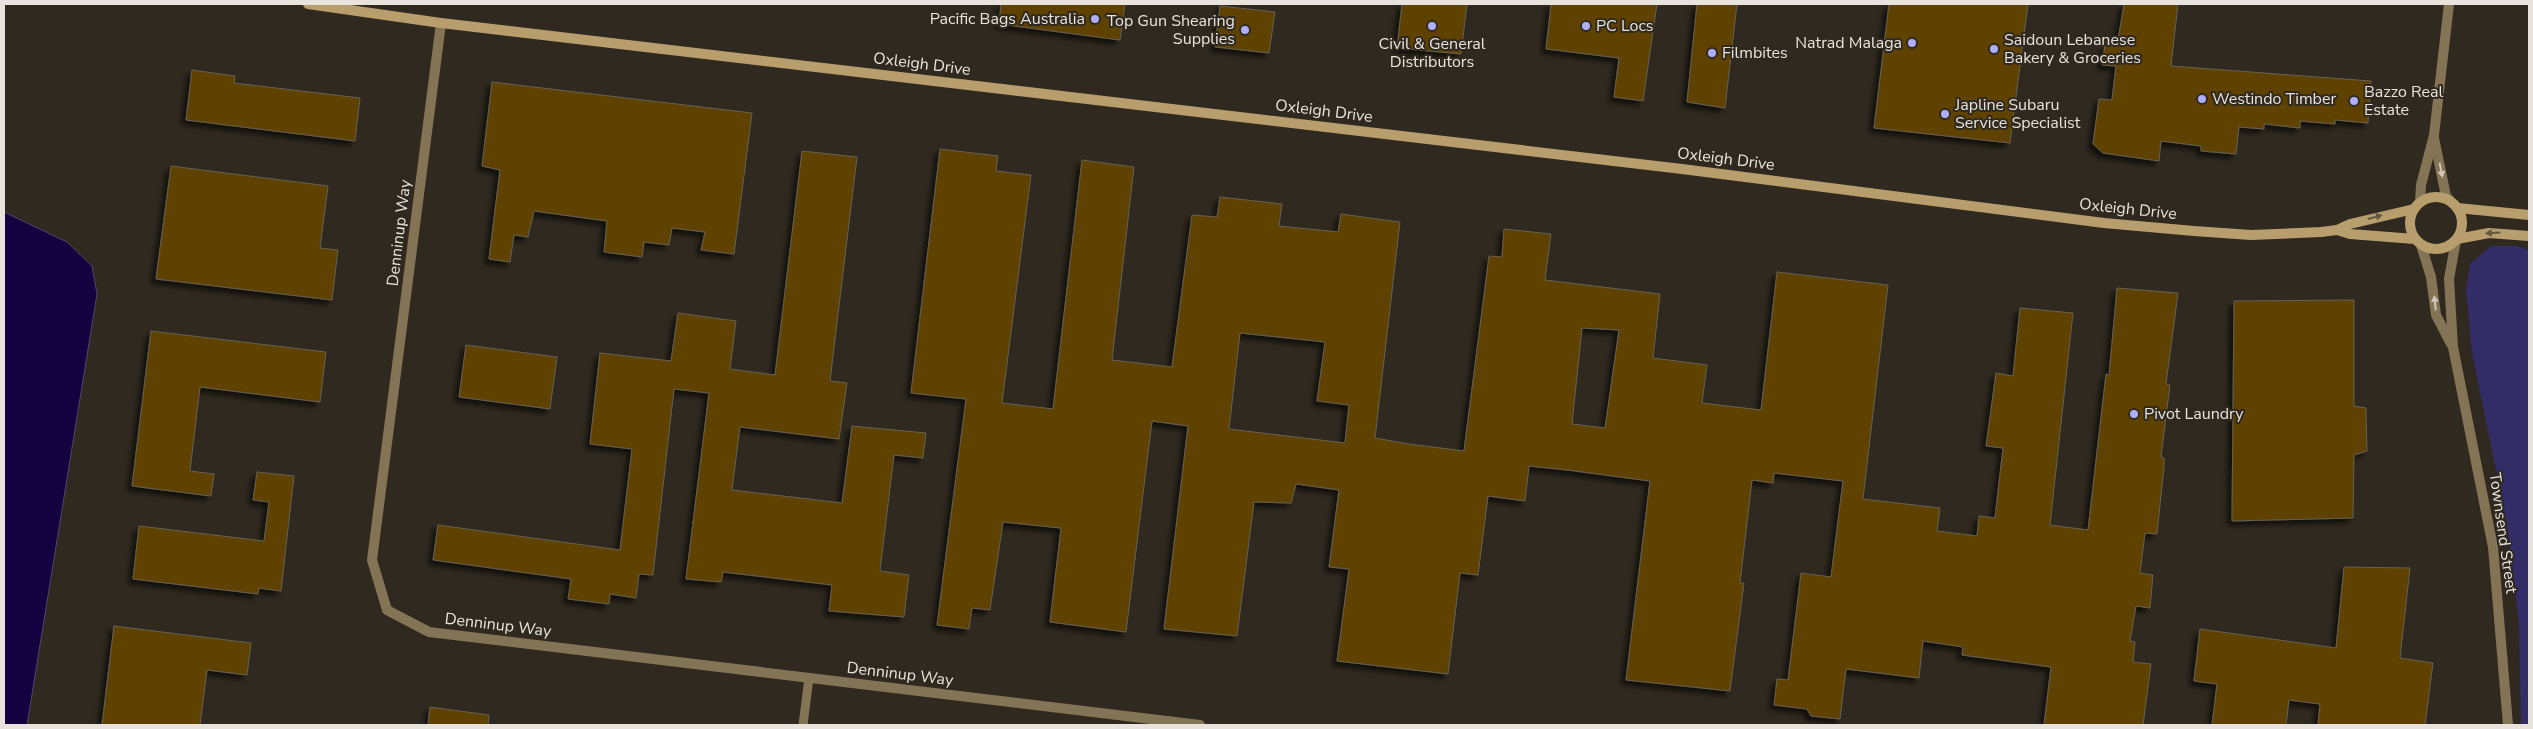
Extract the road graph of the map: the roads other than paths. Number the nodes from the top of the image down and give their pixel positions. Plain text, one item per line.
1 (308, 4) edge
2 (2449, 4) edge
3 (440, 23) junction
4 (2434, 135) junction
5 (2417, 206) junction
6 (2455, 206) junction
7 (2529, 215) edge
8 (2337, 230) junction
9 (2529, 236) edge
10 (2456, 240) junction
11 (2418, 242) junction
12 (2453, 347) junction
13 (809, 678) junction
14 (803, 725) edge
15 (1200, 725) edge
16 (2508, 725) edge

1 - 3 street, Oxleigh Drive
2 - 4 street
3 - 8 street, Oxleigh Drive
3 - 13 street, Denninup Way
4 - 5 street
4 -> 6 street
5 - 6 street
8 -> 5 street, Oxleigh Drive
5 - 11 street
6 - 7 street
6 - 10 street
8 - 11 street, Oxleigh Drive
9 -> 10 street
10 - 11 street
10 - 12 street, Townsend Street
12 -> 11 street, Townsend Street
12 - 16 street, Townsend Street
13 - 14 lane
13 - 15 street, Denninup Way

